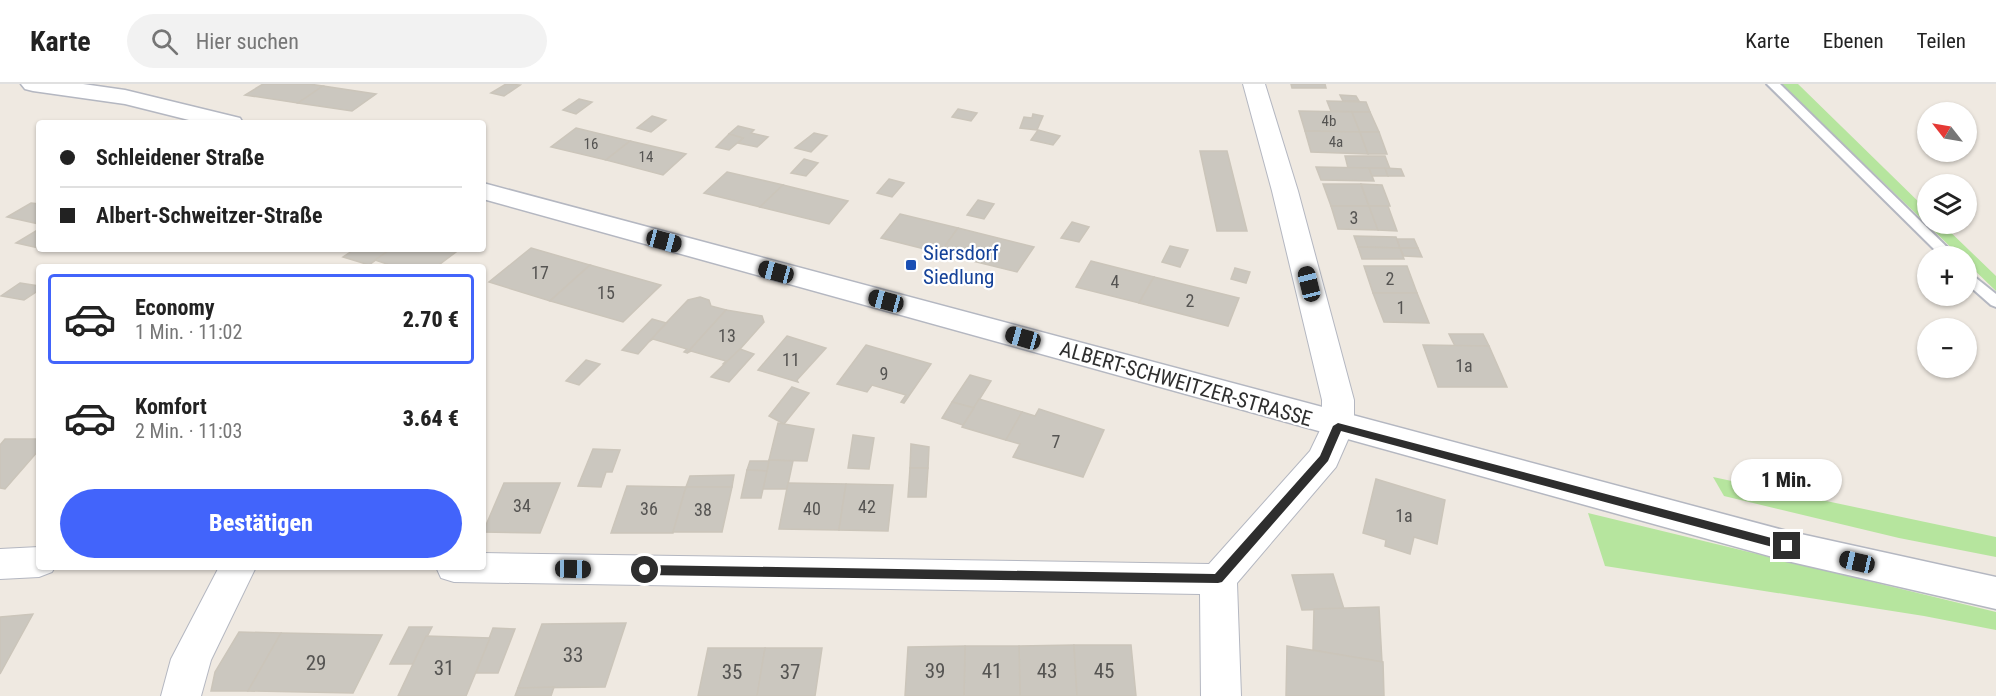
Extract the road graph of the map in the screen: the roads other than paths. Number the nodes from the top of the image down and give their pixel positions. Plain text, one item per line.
1 (33, 84) edge
2 (1254, 84) edge
3 (1773, 84) edge
4 (219, 120) edge
5 (486, 192) edge
6 (1939, 246) edge
7 (1977, 284) edge
8 (1996, 302) edge
9 (1338, 426) junction
10 (36, 562) edge
11 (0, 564) edge
12 (486, 568) edge
13 (236, 570) edge
14 (1218, 579) junction
15 (1996, 592) edge
16 (181, 696) edge
17 (1221, 696) edge

1 - 4 main road
2 - 9 street
3 - 6 lane
5 - 9 main road, ALBERT-SCHWEITZER-STRASSE
7 - 8 lane
9 - 14 street
9 - 15 main road, ALBERT-SCHWEITZER-STRASSE
10 - 11 street
12 - 14 street
13 - 16 street
14 - 17 street

